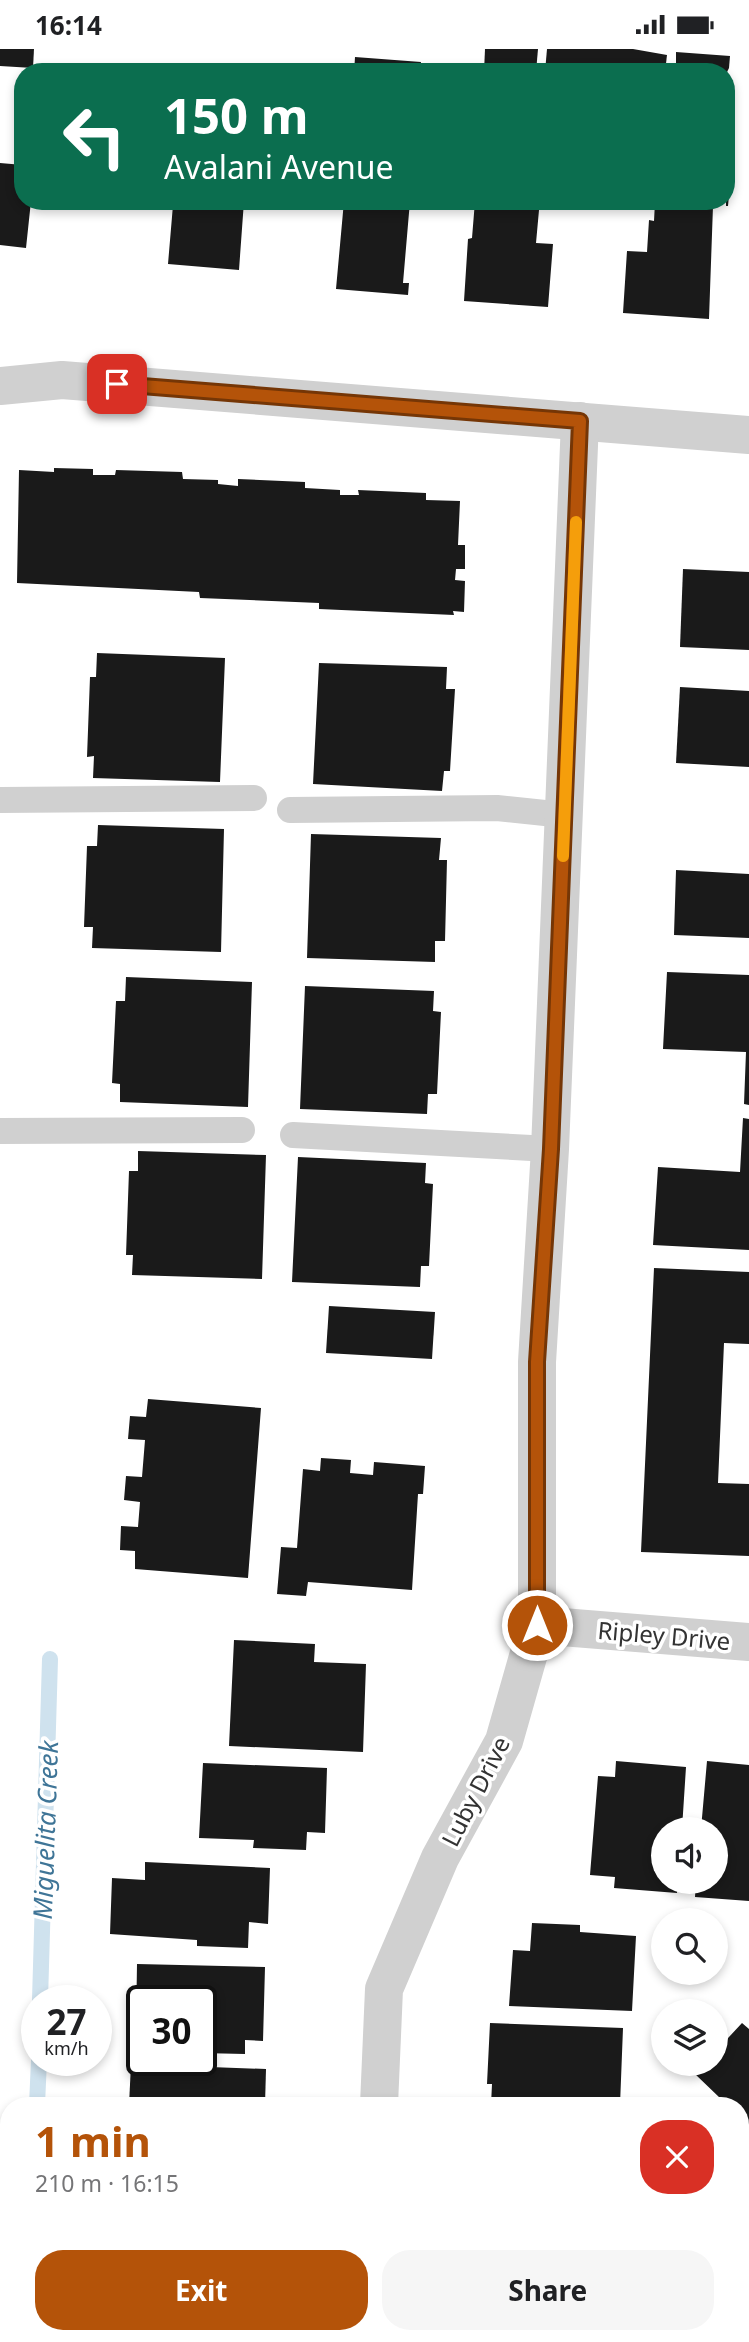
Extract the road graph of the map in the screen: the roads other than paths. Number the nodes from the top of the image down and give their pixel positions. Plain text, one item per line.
1 (0, 386) edge
2 (580, 421) junction
3 (749, 435) edge
4 (254, 798) dead end
5 (0, 800) edge
6 (290, 810) dead end
7 (564, 815) junction
8 (242, 1130) dead end
9 (0, 1131) edge
10 (293, 1135) dead end
11 (551, 1149) junction
12 (537, 1625) junction
13 (749, 1642) edge
14 (379, 2097) edge

1 - 2 street
2 - 3 street
2 - 7 street, Luby Drive
4 - 5 lane
6 - 7 lane
7 - 11 street, Luby Drive
8 - 9 lane
10 - 11 lane
11 - 12 street, Luby Drive
12 - 13 street, Ripley Drive
12 - 14 street, Luby Drive

